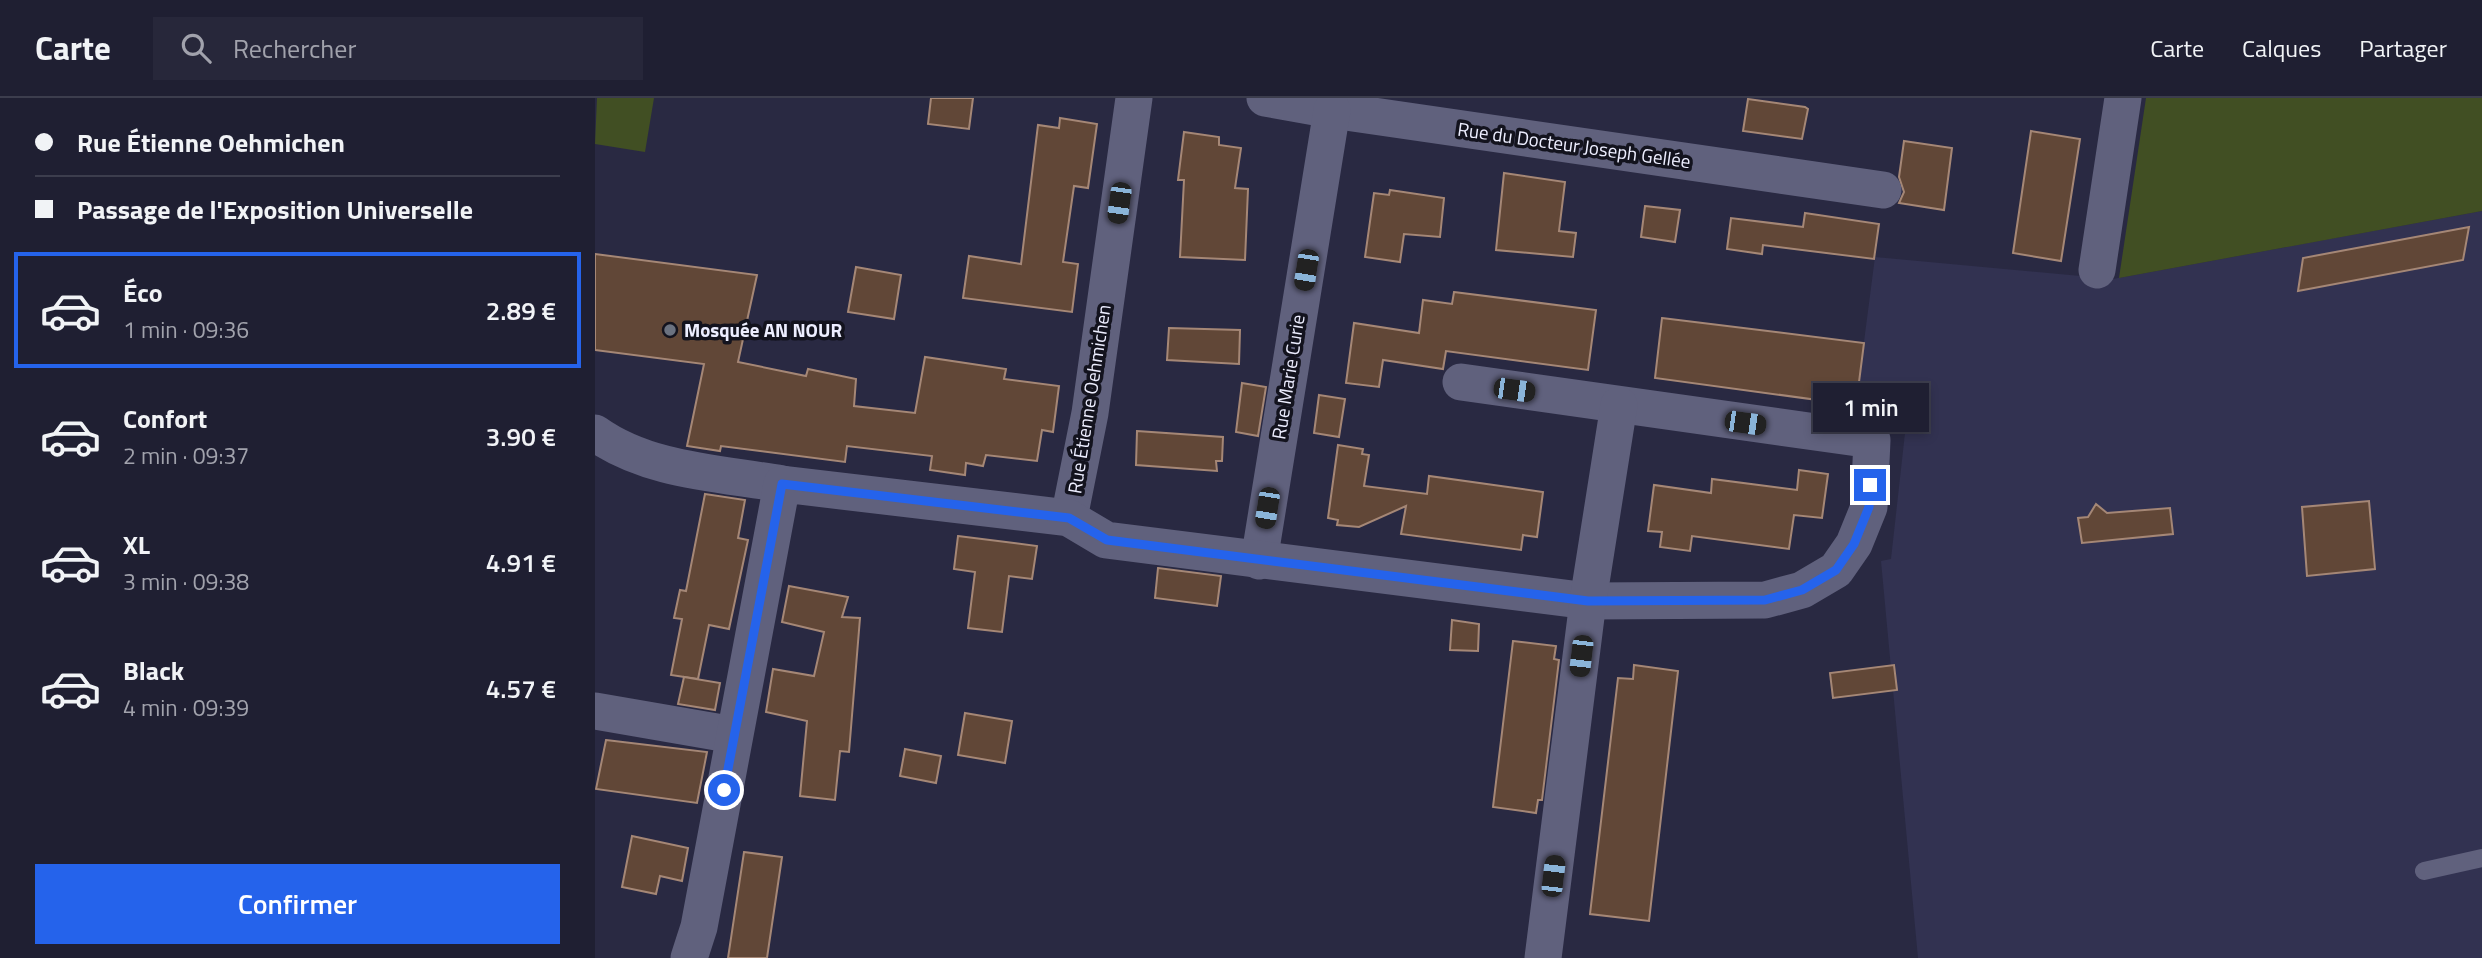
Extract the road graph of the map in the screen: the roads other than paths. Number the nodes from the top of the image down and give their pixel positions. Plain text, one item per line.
1 (1134, 98) edge
2 (1265, 98) edge
3 (2123, 98) edge
4 (1332, 110) junction
5 (1883, 190) dead end
6 (2097, 270) dead end
7 (1461, 382) dead end
8 (1619, 405) junction
9 (595, 433) edge
10 (782, 484) junction
11 (1069, 518) junction
12 (1259, 561) junction
13 (1588, 601) junction
14 (595, 711) edge
15 (734, 735) junction
16 (2482, 858) edge
17 (2424, 871) dead end
18 (689, 958) edge
19 (1543, 958) edge

1 - 11 street, Rue Étienne Oehmichen
2 - 4 street, Rue du Docteur Joseph Gellée
3 - 6 street
4 - 5 street, Rue du Docteur Joseph Gellée
4 - 12 street, Rue Marie Curie
7 - 8 street
8 - 13 street
8 - 13 street
9 - 10 street, Rue Étienne Oehmichen
10 - 11 street, Rue Étienne Oehmichen
10 - 15 street
11 - 12 street
12 - 13 street
13 - 19 street
14 - 15 street
15 - 18 street
16 - 17 lane

